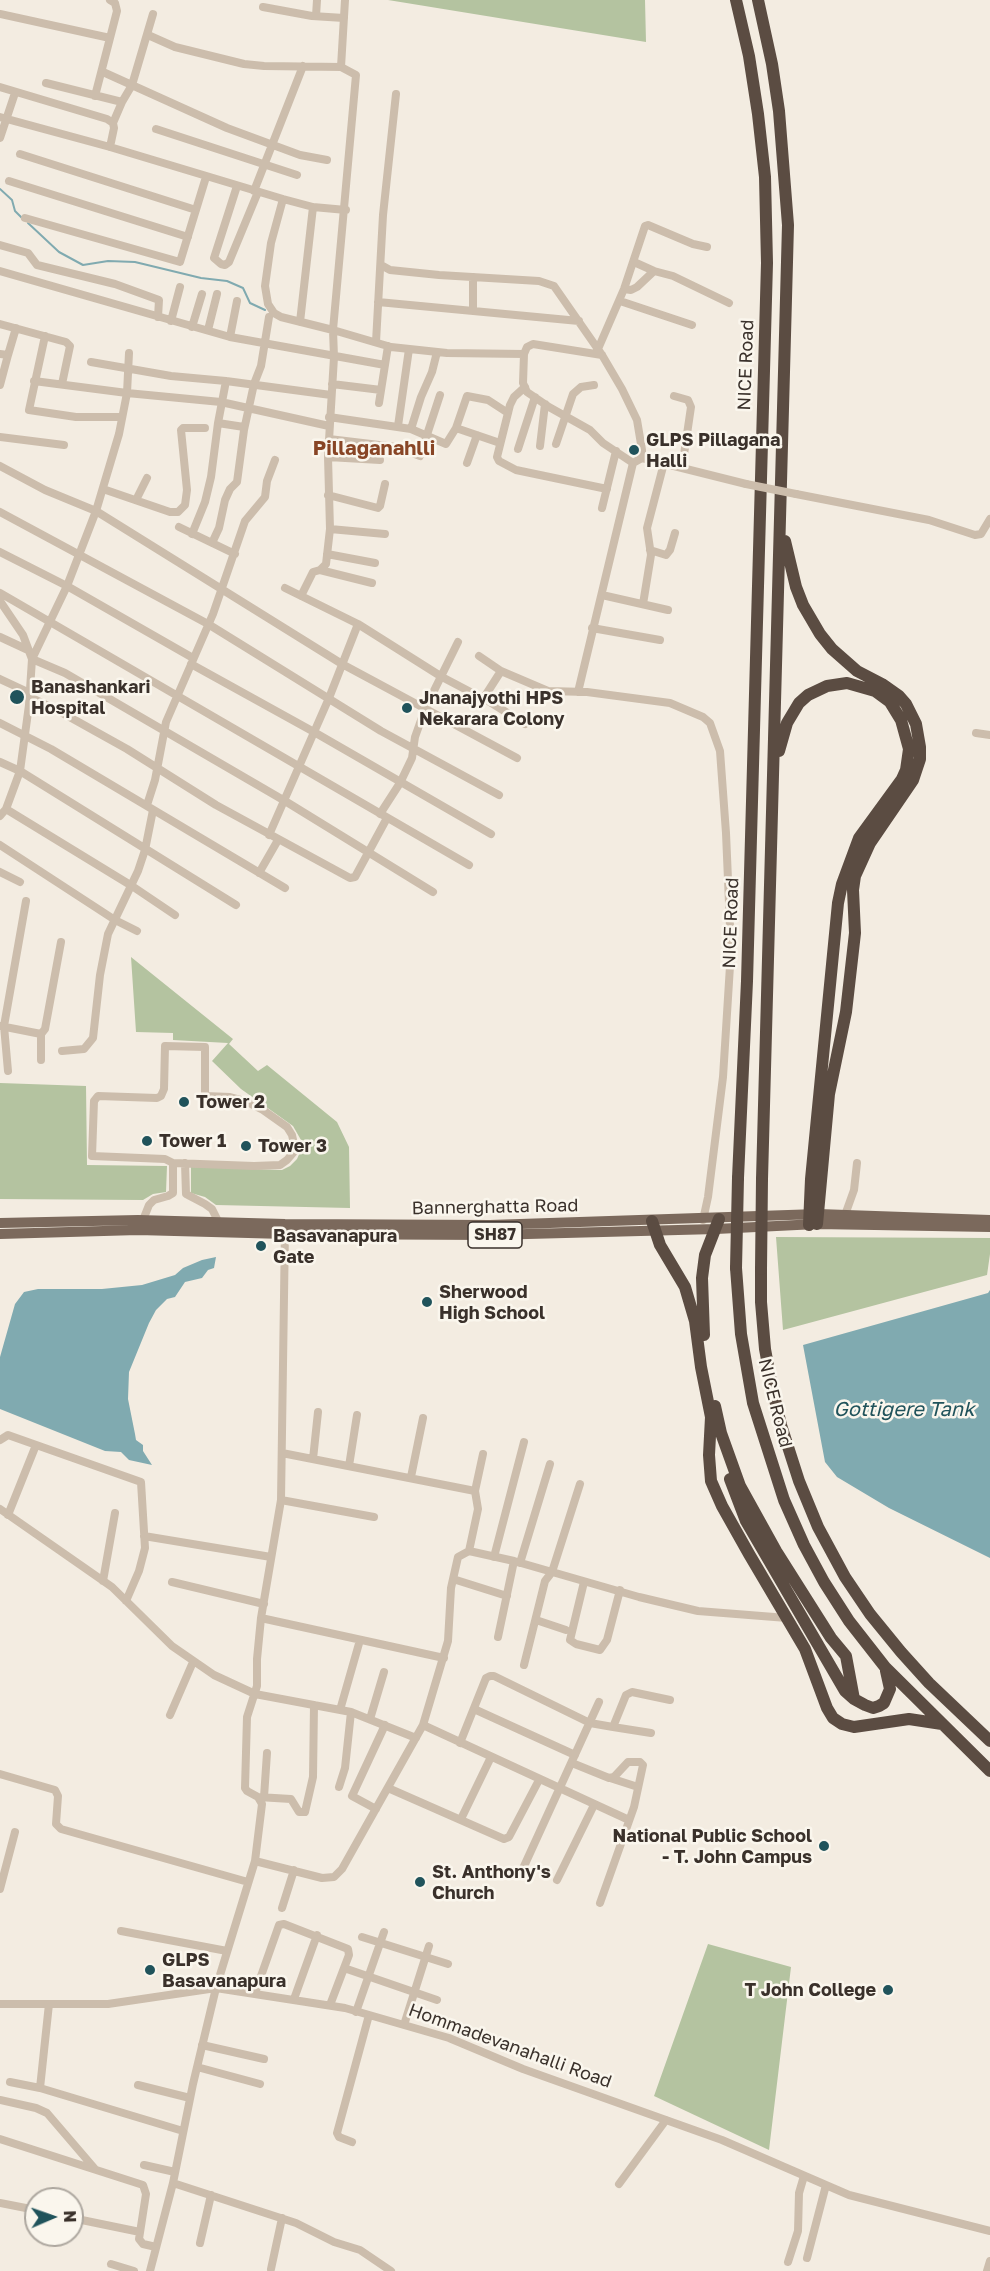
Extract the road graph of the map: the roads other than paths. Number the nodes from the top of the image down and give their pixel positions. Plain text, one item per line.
1 (110, 0) edge
2 (317, 0) edge
3 (345, 0) edge
4 (736, 0) edge
5 (758, 0) edge
6 (263, 7) dead end
7 (0, 14) edge
8 (153, 14) dead end
9 (316, 16) junction
10 (344, 18) junction
11 (148, 36) junction
12 (110, 38) junction
13 (303, 66) junction
14 (342, 67) junction
15 (103, 72) junction
16 (46, 83) dead end
17 (132, 85) junction
18 (0, 87) edge
19 (15, 93) junction
20 (396, 94) dead end
21 (95, 96) junction
22 (122, 102) junction
23 (4, 118) edge
24 (112, 123) junction
25 (156, 129) dead end
26 (0, 138) edge
27 (273, 143) junction
28 (110, 147) junction
29 (20, 154) dead end
30 (327, 160) dead end
31 (265, 164) junction
32 (297, 176) dead end
33 (206, 177) junction
34 (9, 181) dead end
35 (237, 186) junction
36 (256, 191) junction
37 (283, 199) junction
38 (313, 207) junction
39 (196, 210) junction
40 (346, 210) junction
41 (25, 218) dead end
42 (188, 237) junction
43 (0, 245) edge
44 (707, 247) dead end
45 (634, 262) junction
46 (381, 265) junction
47 (0, 271) edge
48 (654, 271) junction
49 (473, 277) junction
50 (180, 287) dead end
51 (624, 290) junction
52 (202, 294) dead end
53 (217, 294) dead end
54 (237, 301) dead end
55 (620, 301) junction
56 (378, 302) junction
57 (729, 303) dead end
58 (472, 311) junction
59 (158, 317) junction
60 (268, 317) dead end
61 (171, 321) junction
62 (579, 321) junction
63 (300, 322) junction
64 (0, 324) edge
65 (692, 325) dead end
66 (192, 327) junction
67 (16, 328) junction
68 (208, 330) junction
69 (333, 330) junction
70 (45, 336) junction
71 (230, 338) junction
72 (376, 342) junction
73 (264, 344) junction
74 (388, 346) junction
75 (409, 349) junction
76 (437, 352) junction
77 (600, 352) junction
78 (129, 353) dead end
79 (524, 354) junction
80 (4, 355) edge
81 (334, 357) junction
82 (91, 362) dead end
83 (385, 365) junction
84 (128, 369) junction
85 (34, 381) junction
86 (226, 381) junction
87 (62, 384) junction
88 (254, 384) junction
89 (332, 384) junction
90 (0, 385) edge
91 (594, 385) dead end
92 (525, 387) junction
93 (381, 390) junction
94 (127, 393) junction
95 (331, 395) junction
96 (440, 395) dead end
97 (674, 396) dead end
98 (535, 397) junction
99 (221, 402) junction
100 (379, 403) dead end
101 (545, 404) junction
102 (250, 408) junction
103 (508, 413) junction
104 (566, 416) junction
105 (122, 417) junction
106 (329, 422) junction
107 (218, 423) junction
108 (398, 426) junction
109 (244, 427) junction
110 (206, 428) dead end
111 (456, 428) junction
112 (411, 429) junction
113 (427, 435) junction
114 (477, 435) junction
115 (0, 437) edge
116 (329, 440) junction
117 (500, 443) junction
118 (556, 444) dead end
119 (64, 445) dead end
120 (540, 446) dead end
121 (518, 448) dead end
122 (616, 451) junction
123 (328, 458) junction
124 (642, 458) junction
125 (380, 459) dead end
126 (275, 460) dead end
127 (467, 463) dead end
128 (633, 463) junction
129 (663, 463) junction
130 (0, 466) edge
131 (682, 468) junction
132 (147, 478) dead end
133 (385, 484) dead end
134 (103, 489) junction
135 (607, 489) junction
136 (328, 495) junction
137 (136, 500) junction
138 (602, 508) dead end
139 (96, 511) junction
140 (0, 512) edge
141 (781, 513) junction
142 (990, 519) edge
143 (179, 527) dead end
144 (330, 529) junction
145 (675, 533) dead end
146 (192, 534) junction
147 (385, 534) dead end
148 (213, 543) junction
149 (650, 550) junction
150 (0, 552) edge
151 (79, 554) junction
152 (235, 554) junction
153 (327, 554) junction
154 (375, 563) dead end
155 (320, 570) junction
156 (372, 583) dead end
157 (67, 586) junction
158 (285, 588) dead end
159 (223, 589) junction
160 (0, 593) edge
161 (602, 595) junction
162 (301, 596) junction
163 (0, 601) edge
164 (643, 604) junction
165 (668, 610) dead end
166 (51, 622) junction
167 (208, 624) junction
168 (358, 624) junction
169 (592, 628) junction
170 (0, 637) edge
171 (660, 640) dead end
172 (458, 642) dead end
173 (28, 650) junction
174 (479, 656) dead end
175 (32, 659) junction
176 (192, 661) junction
177 (342, 664) junction
178 (501, 671) junction
179 (442, 677) junction
180 (0, 679) edge
181 (578, 692) junction
182 (30, 695) junction
183 (177, 696) junction
184 (482, 697) junction
185 (329, 698) junction
186 (425, 709) junction
187 (0, 723) edge
188 (525, 724) dead end
189 (164, 732) junction
190 (314, 732) junction
191 (976, 734) dead end
192 (990, 735) edge
193 (26, 736) junction
194 (414, 749) junction
195 (517, 758) dead end
196 (0, 762) edge
197 (300, 766) junction
198 (157, 767) junction
199 (774, 770) junction
200 (20, 771) junction
201 (400, 783) junction
202 (500, 795) dead end
203 (285, 801) junction
204 (3, 808) edge
205 (150, 808) junction
206 (384, 816) junction
207 (491, 834) dead end
208 (273, 837) junction
209 (0, 845) edge
210 (145, 850) junction
211 (369, 852) junction
212 (469, 865) dead end
213 (0, 872) edge
214 (259, 873) junction
215 (20, 882) dead end
216 (132, 886) junction
217 (285, 888) dead end
218 (433, 892) dead end
219 (26, 901) dead end
220 (236, 905) dead end
221 (175, 915) dead end
222 (115, 920) junction
223 (137, 931) dead end
224 (61, 942) dead end
225 (2, 1026) edge
226 (41, 1034) junction
227 (62, 1051) dead end
228 (41, 1060) dead end
229 (8, 1071) dead end
230 (173, 1163) junction
231 (185, 1163) junction
232 (857, 1163) dead end
233 (845, 1215) junction
234 (813, 1219) junction
235 (143, 1220) junction
236 (703, 1220) junction
237 (990, 1220) edge
238 (218, 1221) junction
239 (0, 1223) edge
240 (717, 1224) junction
241 (653, 1226) junction
242 (990, 1227) edge
243 (285, 1229) junction
244 (0, 1234) edge
245 (318, 1412) dead end
246 (357, 1415) dead end
247 (714, 1416) junction
248 (423, 1418) dead end
249 (722, 1433) junction
250 (0, 1440) edge
251 (524, 1442) dead end
252 (36, 1445) junction
253 (282, 1453) junction
254 (483, 1454) dead end
255 (313, 1459) junction
256 (550, 1464) dead end
257 (349, 1466) junction
258 (411, 1478) junction
259 (580, 1484) dead end
260 (475, 1491) junction
261 (281, 1500) junction
262 (0, 1509) edge
263 (115, 1513) dead end
264 (8, 1515) junction
265 (374, 1517) dead end
266 (144, 1536) junction
267 (470, 1551) junction
268 (271, 1557) junction
269 (494, 1557) junction
270 (517, 1562) junction
271 (552, 1572) junction
272 (453, 1579) junction
273 (103, 1581) junction
274 (172, 1582) dead end
275 (584, 1582) junction
276 (620, 1590) junction
277 (507, 1596) junction
278 (126, 1601) junction
279 (264, 1604) junction
280 (261, 1618) junction
281 (787, 1618) junction
282 (536, 1620) junction
283 (566, 1630) dead end
284 (498, 1637) dead end
285 (360, 1640) junction
286 (444, 1658) junction
287 (194, 1662) junction
288 (524, 1665) dead end
289 (885, 1667) junction
290 (384, 1672) dead end
291 (255, 1694) junction
292 (854, 1699) junction
293 (670, 1700) dead end
294 (599, 1702) dead end
295 (314, 1705) junction
296 (474, 1709) junction
297 (340, 1710) junction
298 (351, 1712) junction
299 (170, 1715) dead end
300 (370, 1719) junction
301 (590, 1723) junction
302 (942, 1724) junction
303 (385, 1725) junction
304 (423, 1725) junction
305 (613, 1727) junction
306 (651, 1733) dead end
307 (416, 1738) junction
308 (990, 1741) edge
309 (460, 1743) junction
310 (267, 1753) dead end
311 (490, 1757) junction
312 (574, 1759) junction
313 (990, 1771) edge
314 (0, 1774) edge
315 (609, 1778) junction
316 (539, 1780) junction
317 (339, 1787) dead end
318 (638, 1787) junction
319 (388, 1788) junction
320 (560, 1790) junction
321 (261, 1797) junction
322 (594, 1805) junction
323 (376, 1809) junction
324 (461, 1819) junction
325 (629, 1820) junction
326 (15, 1832) dead end
327 (255, 1861) junction
328 (294, 1870) junction
329 (520, 1875) dead end
330 (557, 1880) dead end
331 (248, 1882) junction
332 (0, 1889) edge
333 (600, 1903) dead end
334 (282, 1908) dead end
335 (121, 1930) dead end
336 (384, 1932) dead end
337 (317, 1935) junction
338 (362, 1937) dead end
339 (380, 1943) junction
340 (429, 1946) dead end
341 (227, 1951) junction
342 (426, 1958) junction
343 (448, 1964) dead end
344 (344, 1968) junction
345 (368, 1976) junction
346 (216, 1988) junction
347 (415, 1992) junction
348 (255, 1993) junction
349 (294, 1999) junction
350 (437, 2000) dead end
351 (0, 2004) edge
352 (49, 2004) junction
353 (330, 2006) junction
354 (356, 2012) junction
355 (369, 2015) junction
356 (404, 2025) junction
357 (202, 2045) junction
358 (264, 2059) dead end
359 (197, 2067) junction
360 (10, 2082) dead end
361 (260, 2084) dead end
362 (138, 2085) dead end
363 (40, 2088) junction
364 (190, 2098) junction
365 (0, 2100) edge
366 (666, 2120) junction
367 (183, 2131) junction
368 (0, 2139) edge
369 (352, 2142) dead end
370 (144, 2165) dead end
371 (95, 2169) junction
372 (175, 2172) junction
373 (804, 2176) junction
374 (173, 2182) junction
375 (619, 2184) dead end
376 (826, 2185) junction
377 (211, 2195) junction
378 (0, 2203) edge
379 (24, 2208) edge
380 (282, 2218) junction
381 (84, 2220) edge
382 (990, 2231) edge
383 (140, 2232) junction
384 (200, 2243) dead end
385 (156, 2247) junction
386 (807, 2258) dead end
387 (990, 2261) edge
388 (788, 2262) dead end
389 (111, 2264) dead end
390 (271, 2269) dead end
391 (134, 2271) edge
392 (150, 2271) edge
393 (391, 2271) edge
394 (987, 2271) edge

1 - 12 street
2 - 9 street
3 - 10 street
4 - 289 highway, NICE Road, bridge
5 - 141 highway, NICE Road
6 - 9 street
7 - 12 street
8 - 11 street
9 - 10 street
10 - 14 street
11 - 13 street
11 - 17 street
12 - 15 street
13 - 14 street
13 - 27 street
14 - 40 street
15 - 17 street
15 - 21 street
16 - 21 street
17 - 22 street
17 - 27 street
18 - 19 street
19 - 23 street
19 - 24 street
20 - 46 street
21 - 22 street
22 - 24 street
23 - 26 street
23 - 28 street
24 - 28 street
25 - 31 street
27 - 30 street
27 - 31 street
28 - 33 street
29 - 39 street
31 - 32 street
31 - 36 street
33 - 35 street
33 - 39 street
34 - 42 street
35 - 36 street
35 - 36 street
36 - 37 street
37 - 38 street
37 - 63 street
38 - 40 street
38 - 63 street
39 - 42 street
40 - 69 street
41 - 42 street
43 - 59 street
44 - 45 street
45 - 48 street
45 - 51 street
46 - 49 street
46 - 56 street
47 - 59 street
48 - 51 street
48 - 57 street
49 - 58 street
49 - 62 street
50 - 61 street
51 - 55 street
52 - 66 street
53 - 68 street
54 - 71 street
55 - 65 street
55 - 77 street
56 - 58 street
56 - 72 street
58 - 62 street
59 - 61 street
60 - 73 street
61 - 66 street
62 - 77 street
63 - 69 street
64 - 67 street
66 - 68 street
67 - 70 street
67 - 80 street
68 - 71 street
69 - 72 street
69 - 81 street
70 - 85 street
70 - 87 street
71 - 73 street
72 - 74 street
73 - 81 street
73 - 88 street
74 - 75 street
74 - 83 street
75 - 76 street
75 - 108 street
76 - 79 street
76 - 112 street
77 - 79 street
77 - 124 street
78 - 84 street
79 - 92 street
80 - 90 street
81 - 83 street
81 - 89 street
82 - 84 street
83 - 93 street
84 - 86 street
84 - 94 street
85 - 87 street
85 - 105 street
86 - 88 street
86 - 99 street
87 - 94 street
88 - 95 street
88 - 102 street
89 - 93 street
89 - 95 street
91 - 104 street
92 - 98 street
92 - 103 street
93 - 100 street
94 - 99 street
94 - 105 street
95 - 106 street
96 - 113 street
97 - 131 street
98 - 101 street
98 - 121 street
99 - 102 street
99 - 107 street
101 - 104 street
101 - 120 street
102 - 106 street
102 - 109 street
103 - 111 street
103 - 117 street
104 - 118 street
104 - 122 street
105 - 134 street
106 - 108 street
106 - 116 street
107 - 109 street
107 - 146 street
108 - 112 street
109 - 148 street
110 - 137 street
111 - 113 street
111 - 114 street
112 - 113 street
113 - 116 street
114 - 117 street
114 - 127 street
115 - 119 street
116 - 123 street
117 - 135 street
122 - 128 street
122 - 135 street
123 - 125 street
123 - 136 street
124 - 128 street
124 - 129 street
126 - 152 street
128 - 161 street
129 - 131 street
129 - 149 street
130 - 139 street
131 - 142 street, bridge
132 - 137 street
133 - 136 street
134 - 137 street
134 - 139 street
135 - 138 street
136 - 144 street
139 - 151 street
139 - 159 street
140 - 151 street
141 - 199 highway, NICE Road
141 - 234 highway
143 - 146 street
144 - 147 street
144 - 153 street
145 - 149 street
146 - 148 street
148 - 152 street
149 - 164 street
150 - 157 street
151 - 157 street
151 - 167 street
152 - 159 street
153 - 154 street
153 - 155 street
155 - 156 street
155 - 162 street
157 - 166 street
157 - 176 street
158 - 162 street
159 - 167 street
159 - 177 street
160 - 166 street
161 - 164 street
161 - 169 street
162 - 168 street
163 - 173 street
164 - 165 street
166 - 175 street
166 - 183 street
167 - 176 street
167 - 185 street
168 - 177 street
168 - 179 street
169 - 171 street
169 - 181 street
170 - 173 street
172 - 179 street
173 - 175 street
174 - 178 street
175 - 182 street
175 - 189 street
176 - 183 street
176 - 190 street
177 - 185 street
177 - 186 street
178 - 181 street
178 - 184 street
179 - 184 street
179 - 186 street
180 - 182 street
181 - 236 street
182 - 193 street
182 - 198 street
183 - 189 street
183 - 197 street
184 - 188 street
185 - 190 street
185 - 194 street
186 - 194 street
186 - 195 street
187 - 193 street
189 - 198 street
189 - 203 street
190 - 197 street
190 - 201 street
191 - 192 street
193 - 200 street
193 - 205 street
194 - 201 street
194 - 202 street
196 - 200 street
197 - 203 street
197 - 206 street
198 - 205 street
198 - 208 street
199 - 234 highway
199 - 308 highway, NICE Road, bridge
200 - 204 street
200 - 210 street
201 - 206 street
201 - 207 street
203 - 208 street
203 - 211 street
204 - 216 street
205 - 210 street
205 - 214 street
206 - 211 street
206 - 212 street
208 - 211 street
208 - 214 street
209 - 222 street
210 - 216 street
210 - 220 street
211 - 218 street
213 - 215 street
214 - 217 street
216 - 221 street
216 - 222 street
219 - 225 street
222 - 223 street
222 - 227 street
224 - 226 street
225 - 226 street
225 - 229 street
226 - 228 street
230 - 231 street
230 - 231 street
230 - 235 street
231 - 238 street
232 - 233 street
233 - 234 main road, Bannerghatta Road / SH87
233 - 237 main road, Bannerghatta Road / SH87
234 - 240 main road, Bannerghatta Road / SH87
234 - 242 main road, Bannerghatta Road / SH87
235 - 238 main road, Bannerghatta Road / SH87
235 - 239 main road, Bannerghatta Road / SH87
236 - 240 main road, Bannerghatta Road / SH87
236 - 241 main road, Bannerghatta Road / SH87
238 - 243 main road, Bannerghatta Road / SH87
240 - 241 main road, Bannerghatta Road / SH87
240 - 247 highway
241 - 243 main road, Bannerghatta Road / SH87
241 - 247 highway
243 - 244 main road, Bannerghatta Road / SH87
243 - 253 street
245 - 255 street
246 - 257 street
247 - 249 highway
247 - 281 highway
248 - 258 street
249 - 292 highway
249 - 292 highway
250 - 252 street
251 - 269 street
252 - 264 street
252 - 266 street
253 - 255 street
253 - 261 street
254 - 260 street
255 - 257 street
256 - 270 street
257 - 258 street
258 - 260 street
259 - 271 street
260 - 267 street
261 - 265 street
261 - 268 street
262 - 264 street
263 - 273 street
264 - 273 street
266 - 268 street
266 - 278 street
267 - 269 street
267 - 272 street
268 - 279 street
269 - 270 street
270 - 271 street
270 - 277 street
271 - 275 street
271 - 282 street
272 - 277 street
272 - 286 street
273 - 278 street
274 - 279 street
275 - 276 street
275 - 276 street
276 - 281 street
277 - 284 street
278 - 287 street
279 - 280 street
280 - 285 street
280 - 291 street
281 - 302 highway
282 - 283 street
282 - 288 street
285 - 286 street
285 - 297 street
286 - 304 street
287 - 291 street
287 - 299 street
289 - 292 highway
289 - 302 highway, NICE Road
290 - 300 street
291 - 295 street
291 - 321 street
293 - 305 street
294 - 301 street
295 - 297 street
295 - 321 street
296 - 301 street
296 - 309 street
296 - 312 street
297 - 298 street
298 - 300 street
298 - 317 street
300 - 303 street
301 - 305 street
301 - 312 street
302 - 313 highway, NICE Road
303 - 307 street
303 - 323 street
304 - 307 street
304 - 309 street
305 - 306 street
307 - 319 street
309 - 311 street
310 - 321 street
311 - 316 street
311 - 324 street
312 - 315 street
312 - 320 street
314 - 331 street
315 - 318 street
315 - 318 street
316 - 320 street
316 - 324 street
318 - 325 street
319 - 323 street
319 - 324 street
320 - 322 street
320 - 329 street
321 - 327 street
322 - 325 street
322 - 330 street
323 - 328 street
325 - 333 street
326 - 332 street
327 - 328 street
327 - 331 street
328 - 334 street
331 - 341 street
335 - 341 street
336 - 339 street
337 - 344 street
337 - 348 street
337 - 349 street
338 - 339 street
339 - 342 street
339 - 345 street
340 - 342 street
341 - 346 street
342 - 343 street
342 - 347 street
344 - 345 street
344 - 353 street
345 - 347 street
345 - 354 street
346 - 348 street, Hommadevanahalli Road
346 - 352 street, Hommadevanahalli Road
346 - 357 street
347 - 350 street
347 - 356 street
348 - 349 street, Hommadevanahalli Road
349 - 353 street, Hommadevanahalli Road
351 - 352 street, Hommadevanahalli Road
352 - 363 street
353 - 354 street, Hommadevanahalli Road
354 - 355 street, Hommadevanahalli Road
355 - 356 street, Hommadevanahalli Road
355 - 369 street
356 - 366 street, Hommadevanahalli Road
357 - 358 street
357 - 359 street
359 - 361 street
359 - 364 street
360 - 363 street
362 - 364 street
363 - 367 street
364 - 367 street
365 - 371 street
366 - 373 street, Hommadevanahalli Road
366 - 375 street
367 - 372 street
368 - 371 street
370 - 372 street
371 - 383 street
372 - 374 street
373 - 376 street, Hommadevanahalli Road
373 - 388 street
374 - 377 street
374 - 385 street
376 - 382 street, Hommadevanahalli Road
376 - 386 street
377 - 380 street
377 - 384 street
378 - 379 street
380 - 390 street
380 - 393 street
381 - 383 street
383 - 385 street
385 - 392 street
387 - 394 street
389 - 391 street

